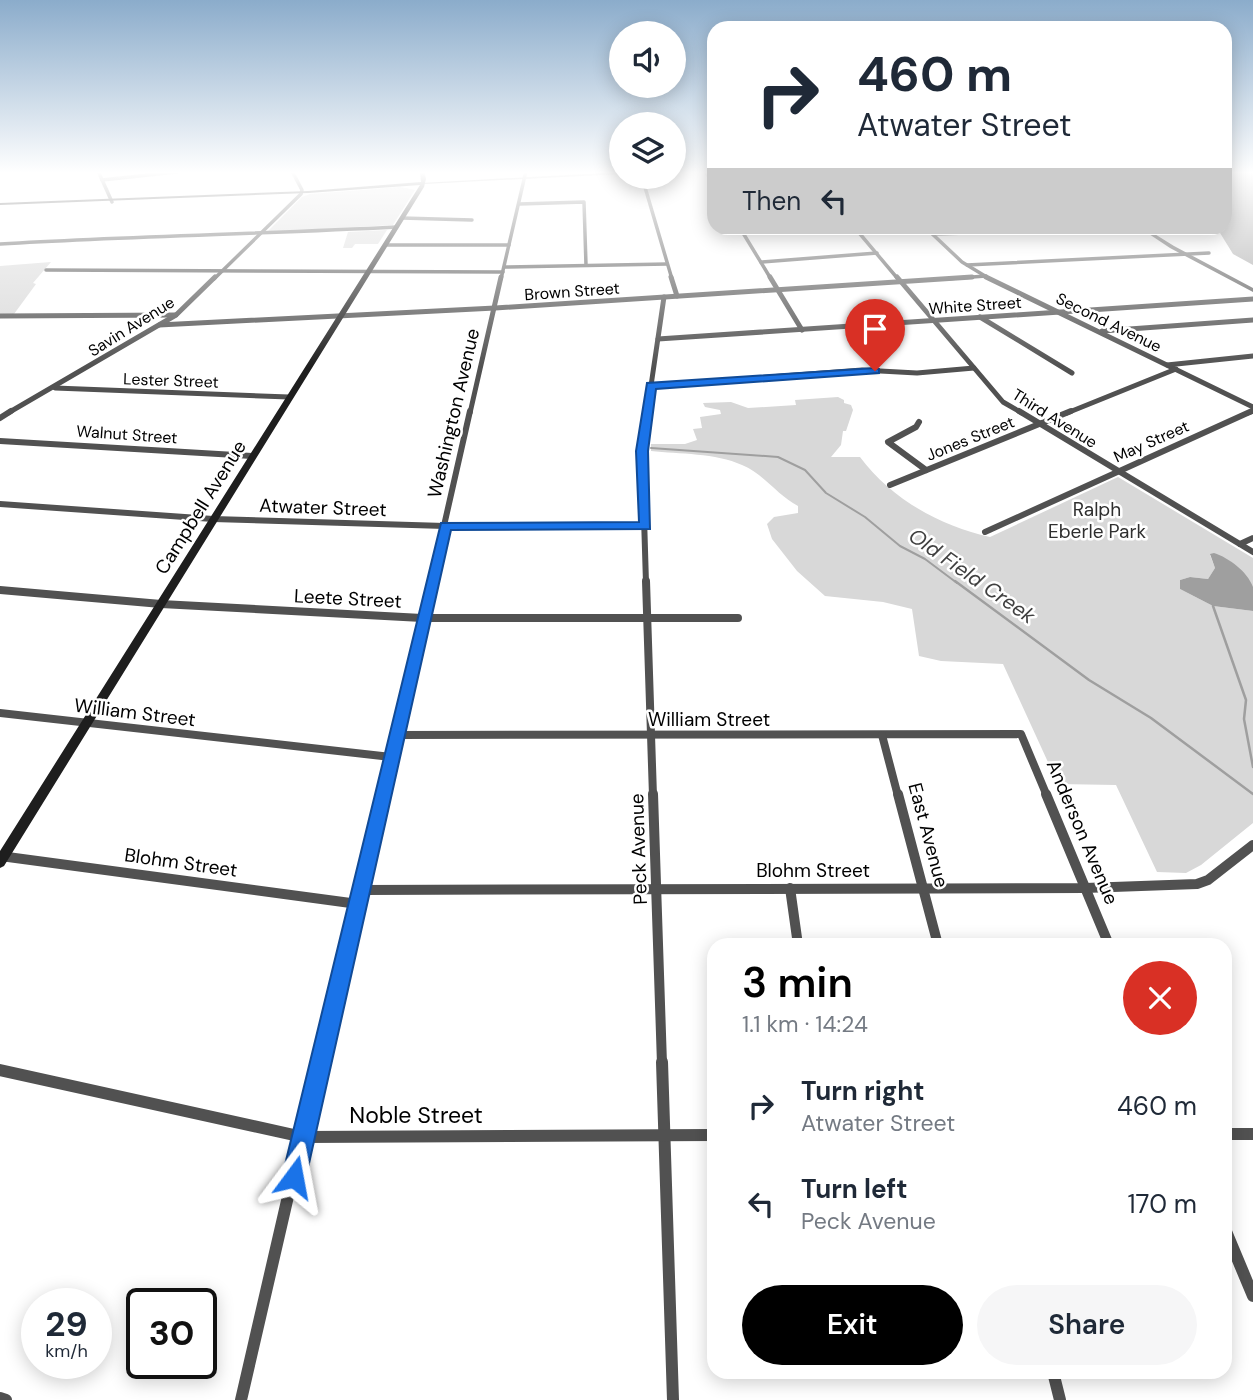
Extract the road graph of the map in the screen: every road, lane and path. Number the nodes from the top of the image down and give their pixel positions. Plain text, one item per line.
1 (128, 236) edge
2 (258, 236) edge
3 (390, 236) edge
4 (511, 236) edge
5 (585, 236) edge
6 (659, 236) edge
7 (745, 236) edge
8 (862, 236) edge
9 (935, 236) edge
10 (1156, 236) edge
11 (0, 244) edge
12 (385, 245) junction
13 (509, 245) junction
14 (877, 253) junction
15 (1209, 254) dead end
16 (1186, 255) junction
17 (761, 262) junction
18 (667, 264) junction
19 (586, 265) junction
20 (965, 265) junction
21 (504, 269) junction
22 (46, 270) dead end
23 (222, 271) junction
24 (369, 271) junction
25 (986, 276) junction
26 (901, 282) junction
27 (778, 289) junction
28 (1253, 290) edge
29 (677, 296) junction
30 (664, 297) junction
31 (1253, 299) edge
32 (495, 308) junction
33 (1060, 312) junction
34 (176, 315) junction
35 (0, 316) edge
36 (341, 316) junction
37 (979, 317) junction
38 (1253, 320) edge
39 (934, 321) junction
40 (159, 325) junction
41 (803, 330) junction
42 (1101, 332) junction
43 (657, 339) junction
44 (1253, 356) edge
45 (1167, 365) junction
46 (974, 368) junction
47 (1176, 369) junction
48 (1072, 373) dead end
49 (651, 386) junction
50 (52, 387) junction
51 (289, 397) junction
52 (1253, 409) edge
53 (0, 418) edge
54 (919, 422) dead end
55 (1041, 424) junction
56 (0, 440) edge
57 (252, 456) junction
58 (926, 470) junction
59 (1118, 471) junction
60 (890, 485) dead end
61 (0, 504) edge
62 (213, 519) junction
63 (445, 526) junction
64 (645, 526) junction
65 (985, 532) dead end
66 (1253, 538) edge
67 (1240, 544) junction
68 (1253, 552) edge
69 (0, 590) edge
70 (161, 604) junction
71 (422, 618) junction
72 (738, 618) dead end
73 (648, 619) junction
74 (0, 713) edge
75 (88, 722) junction
76 (1021, 734) joint
77 (396, 735) junction
78 (651, 735) junction
79 (882, 735) junction
80 (391, 757) junction
81 (1253, 845) edge
82 (1244, 853) junction
83 (1, 858) edge
84 (1253, 860) edge
85 (790, 888) junction
86 (922, 888) junction
87 (1085, 888) junction
88 (361, 890) junction
89 (657, 890) junction
90 (358, 904) junction
91 (797, 938) edge
92 (936, 938) edge
93 (1106, 938) edge
94 (0, 1070) edge
95 (1232, 1134) edge
96 (1253, 1134) edge
97 (707, 1135) edge
98 (664, 1136) junction
99 (303, 1137) junction
100 (1232, 1245) edge
101 (1253, 1296) edge
102 (1055, 1379) edge
103 (0, 1398) edge
104 (6, 1400) edge
105 (242, 1400) edge
106 (673, 1400) edge
107 (1060, 1400) edge

1 - 11 street
2 - 23 street, Savin Avenue
3 - 12 main road, Campbell Avenue
4 - 13 street, Washington Avenue
5 - 19 street
6 - 18 street
7 - 17 street
8 - 14 street, Third Avenue
9 - 20 street, Second Avenue
10 - 16 street
12 - 13 street
12 - 24 main road, Campbell Avenue
13 - 21 street, Washington Avenue
14 - 17 street
14 - 26 street, Third Avenue
15 - 16 street
16 - 20 street
16 - 28 street
17 - 27 street
18 - 19 street
18 - 29 street
19 - 21 street
20 - 25 street, Second Avenue
21 - 24 street
21 - 32 street, Washington Avenue
22 - 23 street
23 - 24 street
23 - 34 street, Savin Avenue
24 - 36 main road, Campbell Avenue
25 - 26 street, Brown Street
25 - 33 street, Second Avenue
26 - 27 street, Brown Street
26 - 39 street, Third Avenue
27 - 29 street, Brown Street
27 - 41 street
29 - 30 street, Brown Street
30 - 32 street, Brown Street
30 - 43 street, Peck Avenue
31 - 33 street, White Street
32 - 36 street, Brown Street
32 - 63 street, Washington Avenue
33 - 37 street, White Street
33 - 42 street, Second Avenue
34 - 35 street
34 - 40 street, Savin Avenue
36 - 40 street, Brown Street
36 - 51 main road, Campbell Avenue
37 - 39 street, White Street
37 - 48 street
38 - 42 street
39 - 41 street, White Street
39 - 46 street, Third Avenue
40 - 50 street, Savin Avenue
41 - 43 street, White Street
42 - 45 street, Second Avenue
43 - 49 street, Peck Avenue
44 - 45 street
45 - 47 street, Second Avenue
46 - 49 street
46 - 55 street, Third Avenue
47 - 52 street, Second Avenue
47 - 55 street, Jones Street
49 - 64 street, Peck Avenue
50 - 51 street, Lester Street
50 - 53 street, Savin Avenue
51 - 57 main road, Campbell Avenue
52 - 59 street, May Street
54 - 58 street
55 - 58 street, Jones Street
55 - 59 street, Third Avenue
56 - 57 street, Walnut Street
57 - 62 main road, Campbell Avenue
58 - 60 street, Jones Street
59 - 65 street, May Street
59 - 67 street, Third Avenue
61 - 62 street, Atwater Street
62 - 63 street, Atwater Street
62 - 70 main road, Campbell Avenue
63 - 64 street, Atwater Street
63 - 71 street, Washington Avenue
64 - 73 street, Peck Avenue
66 - 67 street
67 - 68 street, Third Avenue
69 - 70 street, Leete Street
70 - 71 street, Leete Street
70 - 75 main road, Campbell Avenue
71 - 73 street, Leete Street
71 - 77 street, Washington Avenue
72 - 73 street, Leete Street
73 - 78 street, Peck Avenue
74 - 75 street, William Street
75 - 80 street, William Street
75 - 83 main road, Campbell Avenue
76 - 79 street, William Street
76 - 87 street, Anderson Avenue
77 - 78 street, William Street
77 - 80 street, Washington Avenue
78 - 79 street, William Street
78 - 89 street, Peck Avenue
79 - 86 street, East Avenue
80 - 88 street, Washington Avenue
81 - 82 street, Blohm Street
82 - 84 street
82 - 87 street, Blohm Street
83 - 90 street, Blohm Street
85 - 86 street, Blohm Street
85 - 89 street, Blohm Street
85 - 91 street
86 - 87 street, Blohm Street
86 - 92 street, East Avenue
87 - 93 street, Anderson Avenue
88 - 89 street, Blohm Street
88 - 90 street, Washington Avenue
89 - 98 street, Peck Avenue
90 - 99 street, Washington Avenue
94 - 99 street, Noble Street
95 - 96 street
97 - 98 street, Noble Street
98 - 99 street, Noble Street
98 - 106 street, Peck Avenue
99 - 105 street, Washington Avenue
100 - 101 street
102 - 107 street
103 - 104 street

